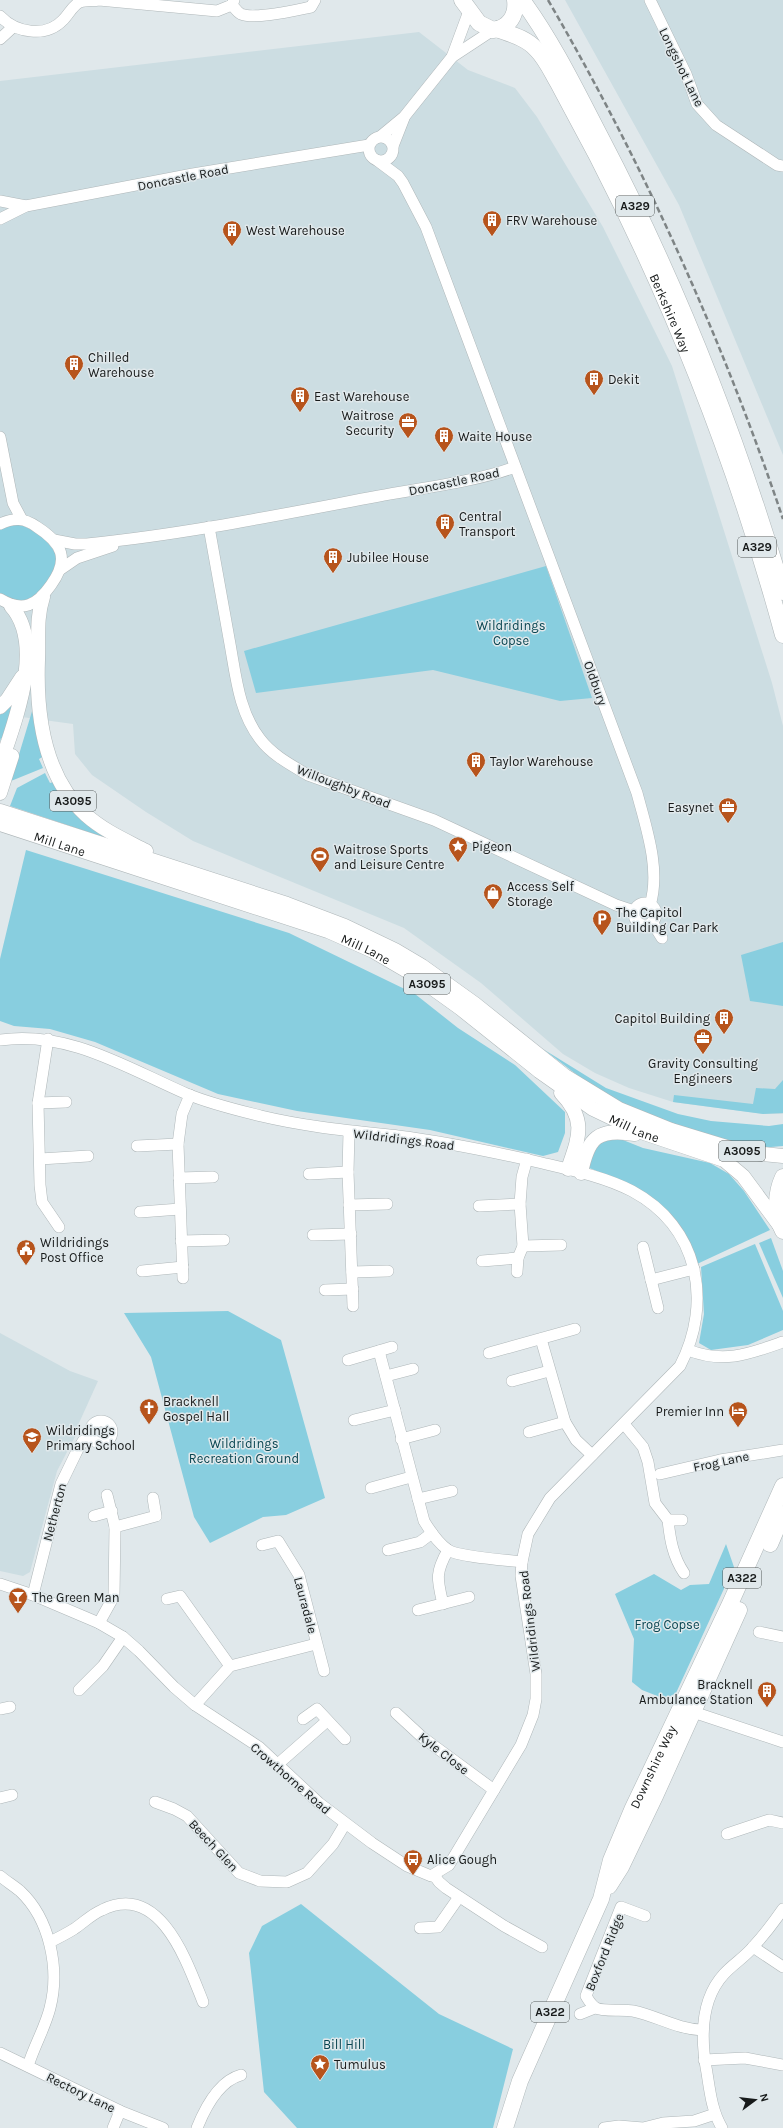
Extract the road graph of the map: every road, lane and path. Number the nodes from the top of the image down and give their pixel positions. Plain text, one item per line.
1 (315, 0) edge
2 (515, 0) edge
3 (522, 0) edge
4 (650, 0) edge
5 (233, 2) edge
6 (466, 5) edge
7 (0, 16) edge
8 (13, 27) junction
9 (495, 30) junction
10 (0, 39) edge
11 (452, 57) junction
12 (404, 117) junction
13 (381, 136) junction
14 (392, 151) junction
15 (373, 154) junction
16 (783, 166) edge
17 (398, 176) junction
18 (0, 201) edge
19 (26, 206) junction
20 (0, 220) edge
21 (721, 425) junction
22 (0, 437) edge
23 (734, 459) junction
24 (515, 467) junction
25 (21, 518) junction
26 (0, 524) edge
27 (209, 528) junction
28 (54, 540) junction
29 (131, 540) junction
30 (61, 569) junction
31 (783, 592) edge
32 (43, 597) junction
33 (5, 603) edge
34 (783, 635) edge
35 (24, 672) junction
36 (38, 682) junction
37 (0, 707) edge
38 (0, 766) edge
39 (0, 793) edge
40 (0, 811) edge
41 (0, 824) edge
42 (20, 824) junction
43 (180, 869) junction
44 (650, 905) junction
45 (634, 911) junction
46 (652, 922) junction
47 (662, 938) dead end
48 (48, 1039) junction
49 (0, 1040) edge
50 (539, 1071) junction
51 (190, 1095) junction
52 (66, 1102) dead end
53 (38, 1103) junction
54 (349, 1132) junction
55 (657, 1138) junction
56 (178, 1144) junction
57 (137, 1146) dead end
58 (88, 1156) dead end
59 (783, 1156) edge
60 (40, 1159) junction
61 (527, 1160) junction
62 (575, 1171) junction
63 (348, 1172) junction
64 (309, 1174) dead end
65 (213, 1177) dead end
66 (783, 1177) edge
67 (179, 1178) junction
68 (387, 1204) dead end
69 (520, 1204) junction
70 (349, 1205) junction
71 (479, 1206) dead end
72 (180, 1209) junction
73 (140, 1212) dead end
74 (59, 1227) dead end
75 (782, 1229) edge
76 (351, 1234) junction
77 (313, 1235) dead end
78 (224, 1240) dead end
79 (181, 1242) junction
80 (561, 1245) dead end
81 (523, 1246) junction
82 (643, 1247) dead end
83 (518, 1258) junction
84 (482, 1261) dead end
85 (694, 1269) junction
86 (142, 1271) dead end
87 (388, 1271) dead end
88 (352, 1272) junction
89 (517, 1272) dead end
90 (651, 1280) junction
91 (325, 1290) dead end
92 (353, 1290) junction
93 (354, 1306) dead end
94 (658, 1308) dead end
95 (575, 1329) dead end
96 (541, 1339) junction
97 (783, 1342) edge
98 (392, 1347) dead end
99 (688, 1350) junction
100 (379, 1351) junction
101 (489, 1352) dead end
102 (348, 1360) dead end
103 (413, 1369) dead end
104 (549, 1371) junction
105 (386, 1376) junction
106 (512, 1380) dead end
107 (394, 1410) junction
108 (354, 1420) dead end
109 (564, 1422) junction
110 (624, 1424) junction
111 (435, 1430) dead end
112 (529, 1432) dead end
113 (91, 1438) dead end
114 (401, 1439) junction
115 (783, 1450) edge
116 (592, 1455) junction
117 (660, 1474) dead end
118 (411, 1477) junction
119 (783, 1486) edge
120 (371, 1488) dead end
121 (452, 1491) dead end
122 (107, 1495) dead end
123 (153, 1498) dead end
124 (418, 1499) junction
125 (112, 1511) junction
126 (783, 1514) edge
127 (94, 1516) dead end
128 (668, 1520) junction
129 (682, 1520) dead end
130 (115, 1527) junction
131 (432, 1533) junction
132 (262, 1545) dead end
133 (388, 1550) dead end
134 (448, 1550) junction
135 (522, 1562) junction
136 (684, 1573) dead end
137 (0, 1584) edge
138 (33, 1595) junction
139 (469, 1598) dead end
140 (167, 1599) dead end
141 (443, 1604) junction
142 (418, 1610) dead end
143 (99, 1623) junction
144 (759, 1632) dead end
145 (123, 1637) junction
146 (783, 1637) edge
147 (316, 1644) junction
148 (230, 1666) junction
149 (324, 1671) dead end
150 (79, 1690) dead end
151 (194, 1705) junction
152 (687, 1710) junction
153 (396, 1713) dead end
154 (303, 1719) dead end
155 (327, 1721) junction
156 (345, 1739) dead end
157 (783, 1742) edge
158 (278, 1764) junction
159 (494, 1790) junction
160 (12, 1795) dead end
161 (0, 1798) edge
162 (155, 1802) dead end
163 (783, 1823) edge
164 (345, 1824) junction
165 (727, 1834) dead end
166 (434, 1875) junction
167 (0, 1876) edge
168 (459, 1896) junction
169 (783, 1909) edge
170 (645, 1916) dead end
171 (420, 1928) dead end
172 (50, 1942) junction
173 (542, 1947) dead end
174 (753, 1948) junction
175 (783, 1967) edge
176 (203, 2002) dead end
177 (595, 2008) junction
178 (580, 2014) dead end
179 (702, 2030) junction
180 (0, 2053) edge
181 (704, 2060) junction
182 (783, 2065) edge
183 (28, 2066) junction
184 (241, 2075) dead end
185 (120, 2111) junction
186 (715, 2114) junction
187 (113, 2128) edge
188 (163, 2128) edge
189 (197, 2128) edge
190 (506, 2128) edge
191 (604, 2128) edge
192 (722, 2128) edge

1 - 5 street
2 - 9 highway
3 - 21 highway, Berkshire Way / A329
4 - 16 street, Longshot Lane
5 - 8 street
6 - 9 highway, A329
6 - 11 street
7 - 8 street
8 - 10 street
9 - 11 street
9 - 21 highway, Berkshire Way / A329
11 - 12 street
12 - 13 street
12 - 14 street
13 - 14 street
13 - 15 street
14 - 15 street
14 - 17 street, Doncastle Road
15 - 17 street, Doncastle Road
15 - 19 street, Doncastle Road
17 - 24 street, Doncastle Road
18 - 19 street, Doncastle Road
19 - 20 street, Doncastle Road
21 - 23 highway, Berkshire Way / A329
22 - 25 street
23 - 31 highway, Berkshire Way / A329
23 - 34 highway, Berkshire Way / A329
24 - 27 street, Doncastle Road
24 - 44 street, Oldbury
25 - 26 street
25 - 28 street
27 - 29 street, Doncastle Road
27 - 45 street, Willoughby Road
28 - 29 street, Doncastle Road
28 - 30 street
29 - 30 street, Doncastle Road
30 - 32 street
32 - 33 street
32 - 36 main road, A3095
33 - 35 main road
35 - 37 main road
35 - 38 main road
36 - 39 main road, A3095
36 - 43 main road, A3095
40 - 42 main road, Mill Lane / A3095
41 - 42 main road, Mill Lane / A3095
42 - 43 main road, Mill Lane / A3095
42 - 50 main road, Mill Lane / A3095
43 - 59 main road, Mill Lane / A3095
44 - 45 street
44 - 46 street
45 - 46 street
46 - 47 street
48 - 49 street, Wildridings Road
48 - 51 street, Wildridings Road
48 - 53 street
50 - 55 main road, Mill Lane / A3095
50 - 62 main road
51 - 54 street, Wildridings Road
51 - 56 street
52 - 53 street
53 - 60 street
54 - 61 street, Wildridings Road
54 - 63 street
55 - 62 main road
55 - 75 main road, Mill Lane / A3095
56 - 57 street
56 - 67 street
58 - 60 street
60 - 74 street
61 - 62 street, Wildridings Road
61 - 69 street
62 - 85 street, Wildridings Road
63 - 64 street
63 - 70 street
65 - 67 street
66 - 75 highway
67 - 72 street
68 - 70 street
69 - 71 street
69 - 81 street
70 - 76 street
72 - 73 street
72 - 79 street
76 - 77 street
76 - 88 street
78 - 79 street
79 - 86 street
80 - 81 street
81 - 83 street
82 - 90 street
83 - 84 street
83 - 89 street
85 - 90 street
85 - 99 street, Wildridings Road
87 - 88 street
88 - 92 street
90 - 94 street
91 - 92 street
92 - 93 street
95 - 96 street
96 - 101 street
96 - 104 street
97 - 99 street
98 - 100 street
99 - 110 street, Wildridings Road
100 - 102 street
100 - 105 street
103 - 105 street
104 - 106 street
104 - 109 street
105 - 107 street
107 - 108 street
107 - 114 street
109 - 112 street
109 - 116 street
110 - 116 street, Wildridings Road
110 - 128 street
111 - 114 street
113 - 138 street, Netherton
114 - 118 street
115 - 117 street, Frog Lane
116 - 135 street, Wildridings Road
118 - 120 street
118 - 124 street
119 - 152 highway, Downshire Way / A322
121 - 124 street
122 - 125 street
123 - 130 street
124 - 131 street
125 - 127 street
125 - 130 street
126 - 152 highway, Downshire Way / A322
128 - 129 street
128 - 136 street
130 - 143 street
131 - 133 street
131 - 134 street
132 - 147 street, Lauradale
134 - 135 street
134 - 141 street
135 - 159 street, Wildridings Road
137 - 138 street, Crowthorne Road
138 - 143 street, Crowthorne Road
139 - 141 street
140 - 148 street
141 - 142 street
143 - 145 street, Crowthorne Road
144 - 146 street
145 - 150 street
145 - 151 street, Crowthorne Road
147 - 148 street, Lauradale
147 - 149 street, Lauradale
148 - 151 street
151 - 158 street, Crowthorne Road
152 - 157 street
152 - 190 highway, Downshire Way / A322
153 - 159 street, Kyle Close
154 - 155 street
155 - 156 street
155 - 158 street
158 - 164 street, Crowthorne Road
159 - 166 street, Wildridings Road
160 - 161 street
162 - 164 street, Beech Glen
163 - 165 street
164 - 166 street, Crowthorne Road
166 - 168 street, Crowthorne Road
167 - 172 street
168 - 171 street
168 - 173 street, Crowthorne Road
169 - 174 street
170 - 177 street, Boxford Ridge
172 - 176 street
172 - 183 street
174 - 175 street
174 - 179 street
177 - 178 street
177 - 179 street
179 - 181 street
180 - 183 street, Rectory Lane
181 - 182 street
181 - 186 street
183 - 185 street, Rectory Lane
184 - 189 street
185 - 187 street
185 - 188 street, Rectory Lane
186 - 191 street
186 - 192 street

